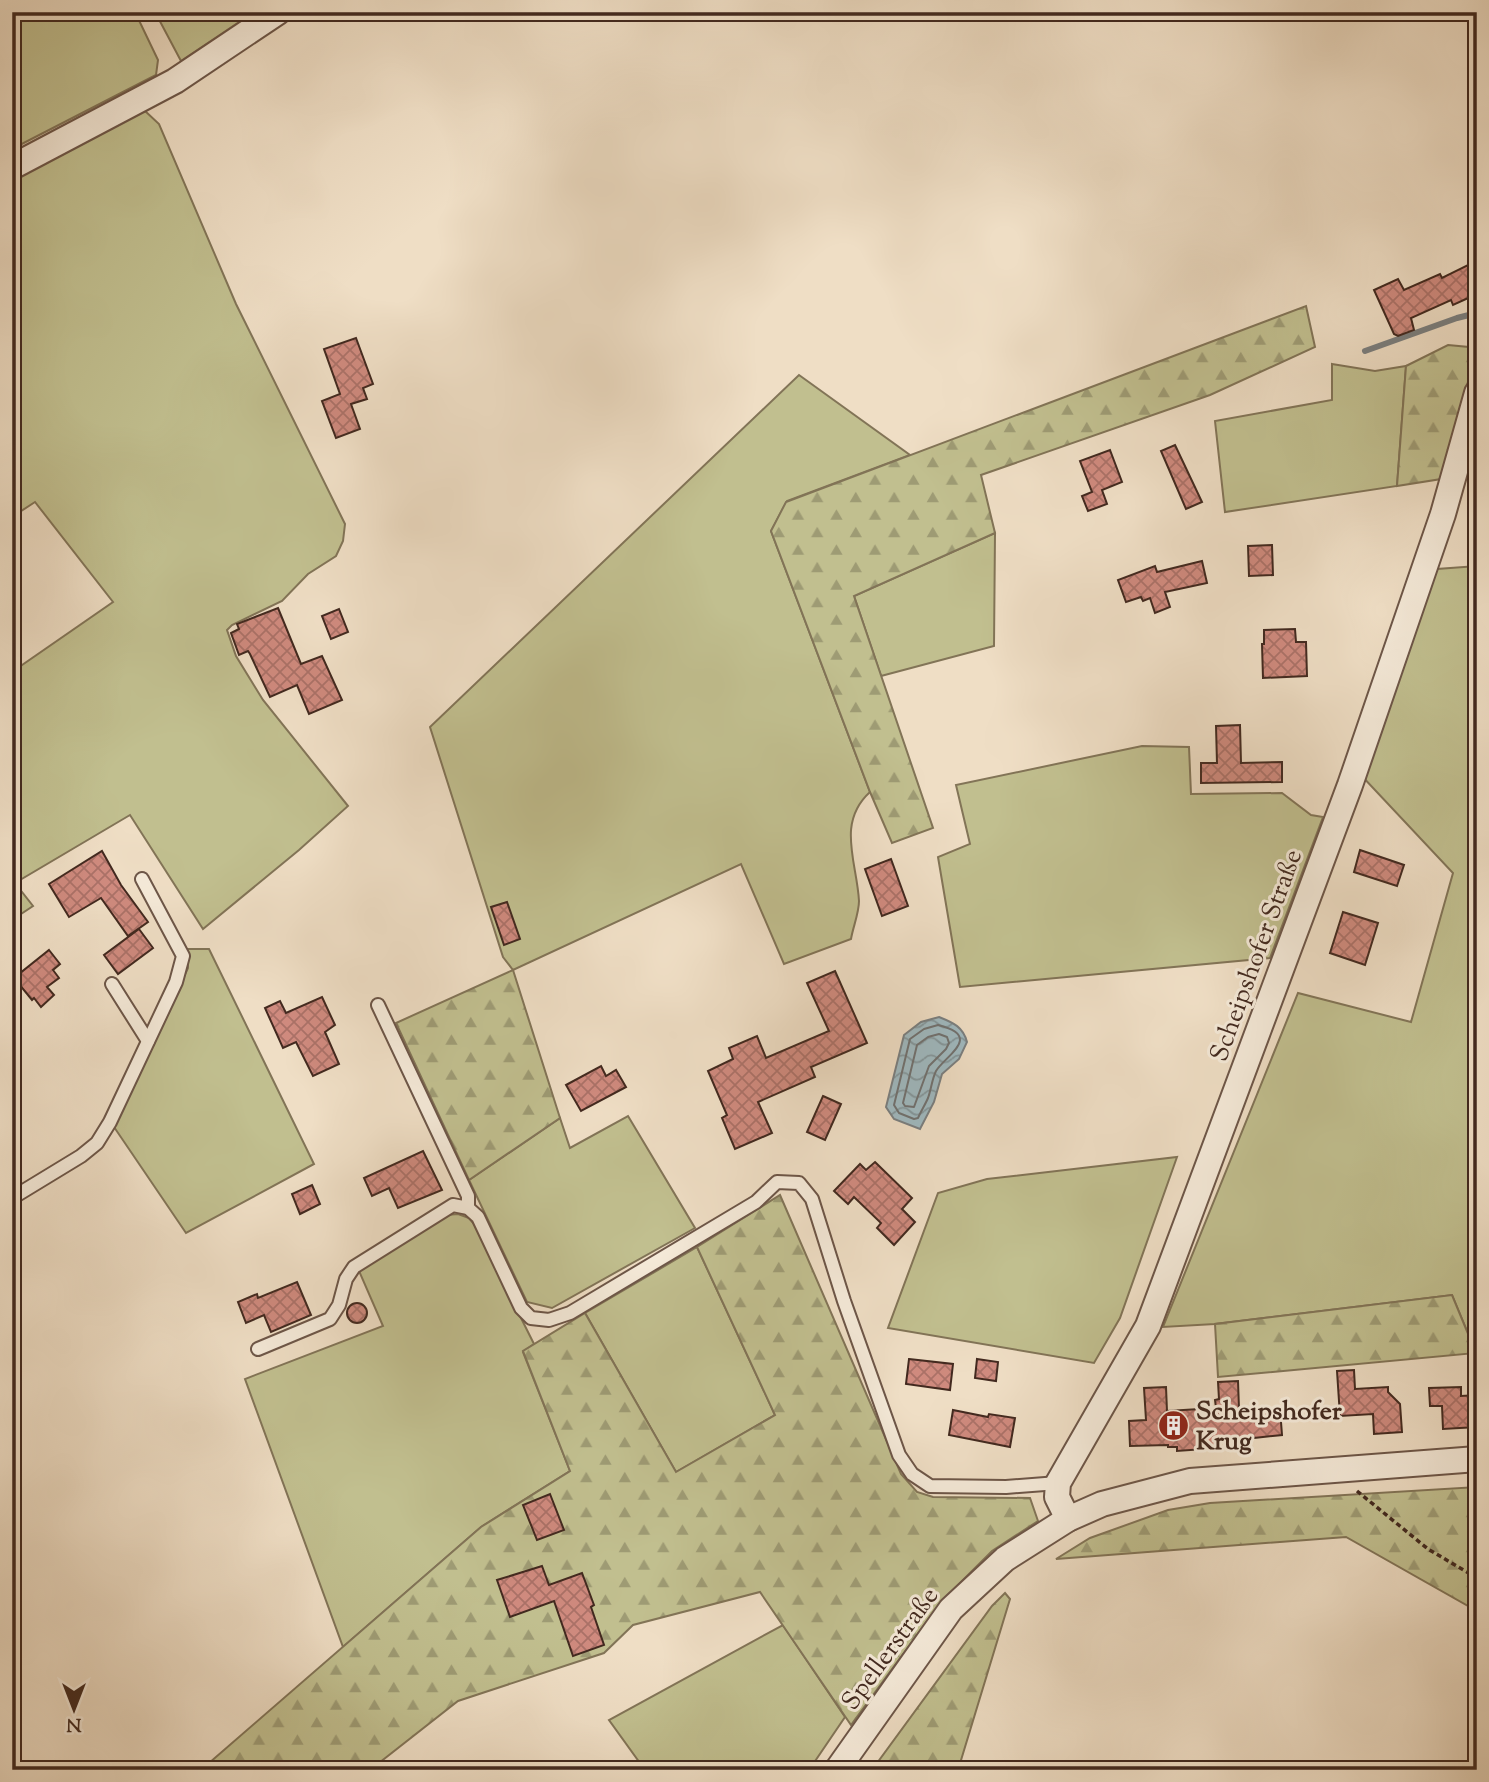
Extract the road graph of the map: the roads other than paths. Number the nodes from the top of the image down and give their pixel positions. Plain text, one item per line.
1 (278, 12) edge
2 (12, 167) edge
3 (1477, 393) edge
4 (142, 879) dead end
5 (113, 984) dead end
6 (378, 1004) dead end
7 (148, 1041) junction
8 (12, 1198) edge
9 (468, 1208) junction
10 (258, 1349) dead end
11 (1477, 1459) edge
12 (1058, 1483) junction
13 (1068, 1519) junction
14 (837, 1770) edge

1 - 2 street
3 - 12 street, Scheipshofer Straße
4 - 7 lane
5 - 7 lane
6 - 9 lane
7 - 8 lane
9 - 10 lane
9 - 12 lane
11 - 13 street, Spellerstraße
12 - 13 street
13 - 14 street, Spellerstraße

